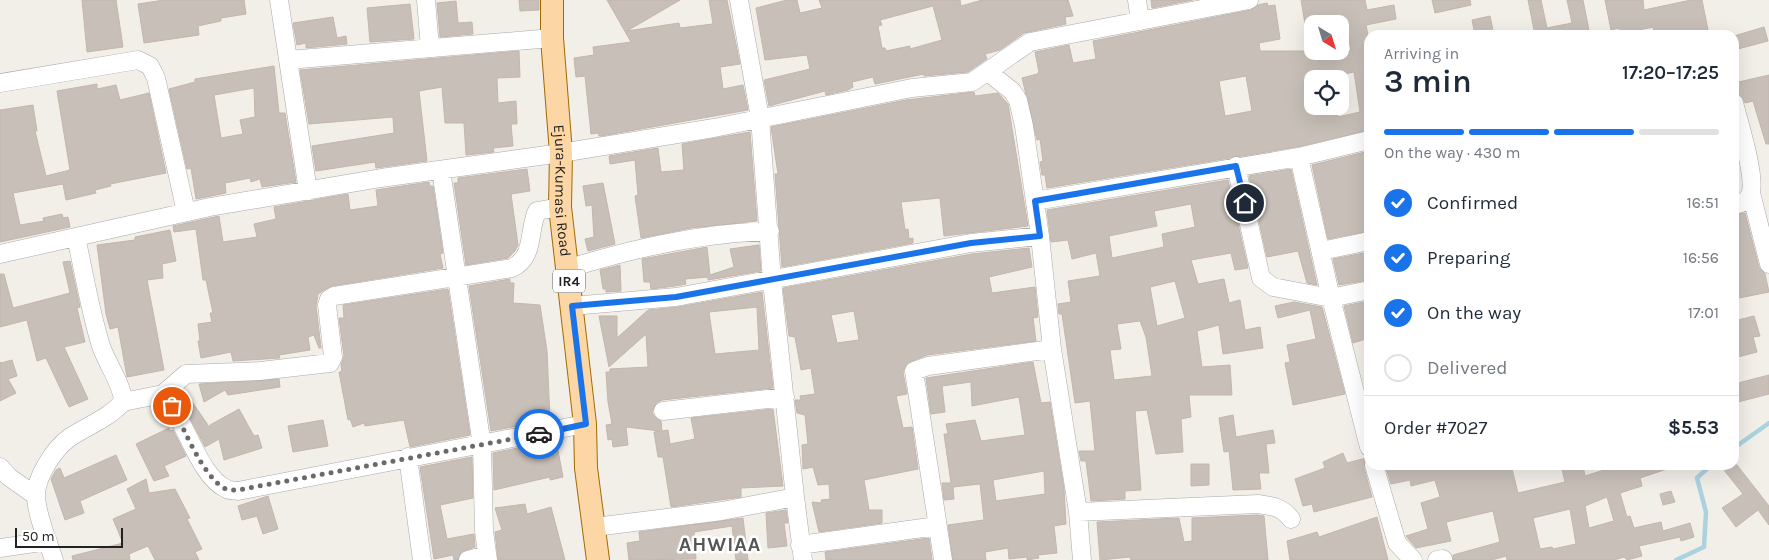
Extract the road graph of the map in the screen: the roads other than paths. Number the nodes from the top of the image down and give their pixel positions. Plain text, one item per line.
1 (279, 0) edge
2 (426, 0) edge
3 (552, 0) edge
4 (739, 0) edge
5 (1137, 0) edge
6 (1249, 0) edge
7 (1140, 20) junction
8 (552, 38) junction
9 (430, 48) junction
10 (288, 60) junction
11 (988, 72) junction
12 (0, 83) edge
13 (760, 118) junction
14 (1739, 124) edge
15 (1364, 141) edge
16 (561, 153) junction
17 (1299, 156) junction
18 (1236, 166) junction
19 (441, 170) junction
20 (308, 191) junction
21 (1751, 193) junction
22 (1035, 201) junction
23 (1739, 204) edge
24 (560, 207) junction
25 (186, 212) junction
26 (770, 231) junction
27 (1040, 236) junction
28 (76, 237) junction
29 (1364, 242) edge
30 (1321, 252) junction
31 (0, 254) edge
32 (1769, 264) edge
33 (567, 269) junction
34 (457, 277) junction
35 (772, 281) junction
36 (1364, 291) edge
37 (1331, 298) junction
38 (572, 306) junction
39 (1052, 348) junction
40 (163, 394) junction
41 (785, 397) junction
42 (123, 402) junction
43 (663, 411) dead end
44 (586, 424) junction
45 (1364, 427) edge
46 (482, 446) junction
47 (408, 457) junction
48 (0, 467) edge
49 (1375, 470) edge
50 (36, 496) junction
51 (795, 496) junction
52 (1078, 512) junction
53 (1291, 519) dead end
54 (937, 526) junction
55 (595, 527) junction
56 (48, 541) junction
57 (0, 548) edge
58 (801, 552) edge
59 (487, 557) edge
60 (54, 560) edge
61 (422, 560) edge
62 (468, 560) edge
63 (598, 560) edge
64 (943, 560) edge
65 (1082, 560) edge
66 (1413, 560) edge

1 - 10 street
2 - 9 street
3 - 8 main road, Ejura-Kumasi Road / IR4
4 - 13 street
5 - 7 street
6 - 7 street
7 - 11 street
8 - 9 street
8 - 16 main road, Ejura-Kumasi Road / IR4
9 - 10 street
10 - 20 street
11 - 13 street
11 - 22 street
12 - 25 street
13 - 16 street
13 - 26 street
14 - 21 street
15 - 17 street
16 - 19 street
16 - 24 main road, Ejura-Kumasi Road / IR4
17 - 18 street
17 - 30 street
18 - 22 street
18 - 37 street
19 - 20 street
19 - 34 street
20 - 25 street
21 - 23 street
21 - 32 street
22 - 27 street
24 - 33 main road, Ejura-Kumasi Road / IR4
24 - 34 street
25 - 28 street
26 - 33 street
26 - 35 street
27 - 35 street
27 - 39 street
28 - 31 street
28 - 42 street
29 - 30 street
30 - 37 street
33 - 38 main road, Ejura-Kumasi Road / IR4
34 - 40 street
34 - 46 street
35 - 38 street
35 - 41 street
36 - 37 street
37 - 45 street
38 - 44 main road, Ejura-Kumasi Road / IR4
39 - 52 street
39 - 54 street
40 - 42 street
40 - 47 street
41 - 43 street
41 - 51 street
42 - 50 street
44 - 46 street
44 - 55 main road, Ejura-Kumasi Road / IR4
46 - 47 street
46 - 59 street
47 - 61 street
48 - 50 street
49 - 66 street
50 - 56 street
51 - 55 street
51 - 58 street
52 - 53 street
52 - 65 street
54 - 58 street
54 - 64 street
55 - 63 main road, Ejura-Kumasi Road / IR4
56 - 57 street
56 - 60 street
59 - 62 street

